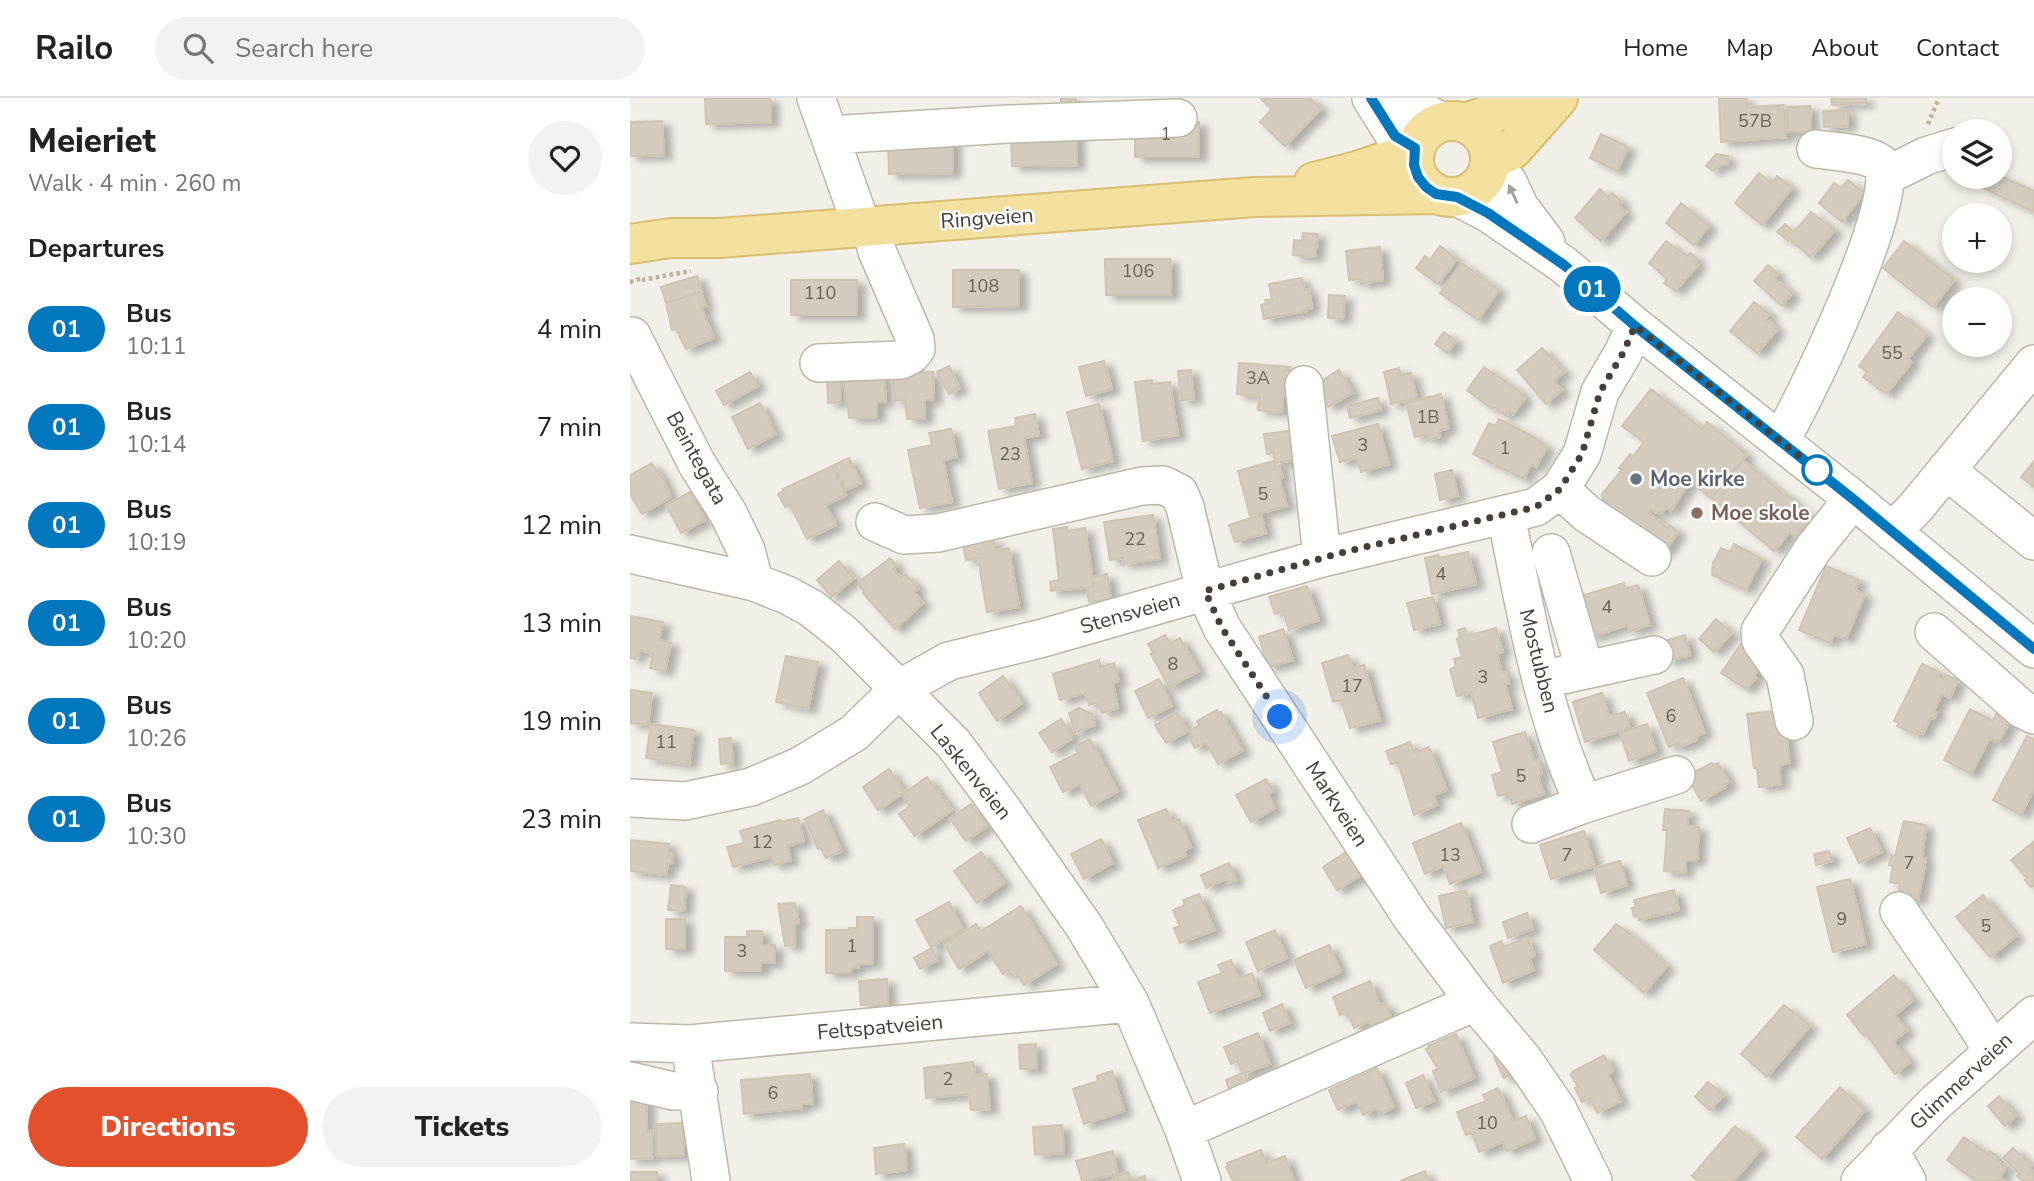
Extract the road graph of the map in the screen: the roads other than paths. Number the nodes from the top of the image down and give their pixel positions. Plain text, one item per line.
1 (816, 98) edge
2 (1371, 98) edge
3 (1402, 98) edge
4 (1535, 98) edge
5 (1558, 98) edge
6 (1007, 111) edge
7 (1178, 118) dead end
8 (1455, 122) junction
9 (830, 135) junction
10 (1816, 149) dead end
11 (1414, 150) junction
12 (1942, 151) edge
13 (1490, 163) junction
14 (1886, 176) junction
15 (1447, 195) junction
16 (1254, 197) junction
17 (864, 227) junction
18 (633, 258) edge
19 (1564, 265) junction
20 (1635, 326) junction
21 (632, 336) dead end
22 (819, 363) dead end
23 (2034, 364) edge
24 (1304, 385) dead end
25 (1780, 441) junction
26 (1946, 470) junction
27 (1853, 499) junction
28 (1573, 501) junction
29 (1506, 515) junction
30 (875, 522) dead end
31 (1892, 532) junction
32 (2034, 541) edge
33 (1551, 553) junction
34 (630, 554) edge
35 (1652, 557) dead end
36 (1322, 558) junction
37 (1517, 569) junction
38 (754, 582) junction
39 (1205, 591) junction
40 (1934, 632) dead end
41 (2034, 649) edge
42 (1654, 655) dead end
43 (1585, 670) junction
44 (1541, 680) junction
45 (899, 689) junction
46 (2034, 715) edge
47 (1794, 721) dead end
48 (1676, 775) dead end
49 (630, 798) edge
50 (1584, 804) junction
51 (1531, 824) dead end
52 (1899, 911) dead end
53 (1475, 1002) junction
54 (1129, 1003) junction
55 (2034, 1015) edge
56 (630, 1042) edge
57 (690, 1044) junction
58 (1992, 1050) junction
59 (630, 1081) edge
60 (699, 1091) junction
61 (1185, 1130) junction
62 (1889, 1149) junction
63 (711, 1181) edge
64 (1202, 1181) edge
65 (1593, 1181) edge
66 (1860, 1181) edge
67 (1907, 1181) edge

1 - 9 street
2 - 11 street
3 - 8 street
4 - 8 main road
5 - 13 main road
6 - 7 street
6 - 9 street
8 - 11 main road
8 - 13 main road
9 - 17 street
10 - 14 street
11 - 15 main road
11 - 16 main road, Ringveien
12 - 14 street
13 - 15 main road
19 -> 13 street
14 - 25 street
15 - 16 main road, Ringveien
15 - 19 street
16 - 17 main road, Ringveien
17 - 18 main road, Ringveien
17 - 22 street
19 - 20 street
20 - 25 street
20 - 28 street, Stensveien
21 - 38 street, Beintegata
23 - 26 street
24 - 36 street
25 - 27 street
26 - 31 street
26 - 32 street
27 - 31 street
27 - 47 street
28 - 29 street, Stensveien
28 - 33 street
28 - 35 street
29 - 36 street, Stensveien
29 - 37 street, Mostubben
30 - 39 street, Markveien
31 - 41 street
33 - 37 street
33 - 43 street
34 - 38 street, Laskenveien
36 - 39 street, Stensveien
37 - 44 street, Mostubben
38 - 45 street, Laskenveien
39 - 45 street, Stensveien
39 - 53 street, Markveien
40 - 46 street
42 - 43 street
43 - 44 street
44 - 50 street, Mostubben
45 - 49 street, Stensveien
45 - 54 street, Laskenveien
48 - 50 street
50 - 51 street
52 - 58 street
53 - 61 street
53 - 65 street, Markveien
54 - 57 street, Feltspatveien
54 - 61 street, Laskenveien
55 - 58 street, Glimmerveien
56 - 57 street, Feltspatveien
57 - 60 street
58 - 62 street, Glimmerveien
59 - 60 street
60 - 63 street
61 - 64 street, Laskenveien
62 - 66 street, Glimmerveien
62 - 67 street

